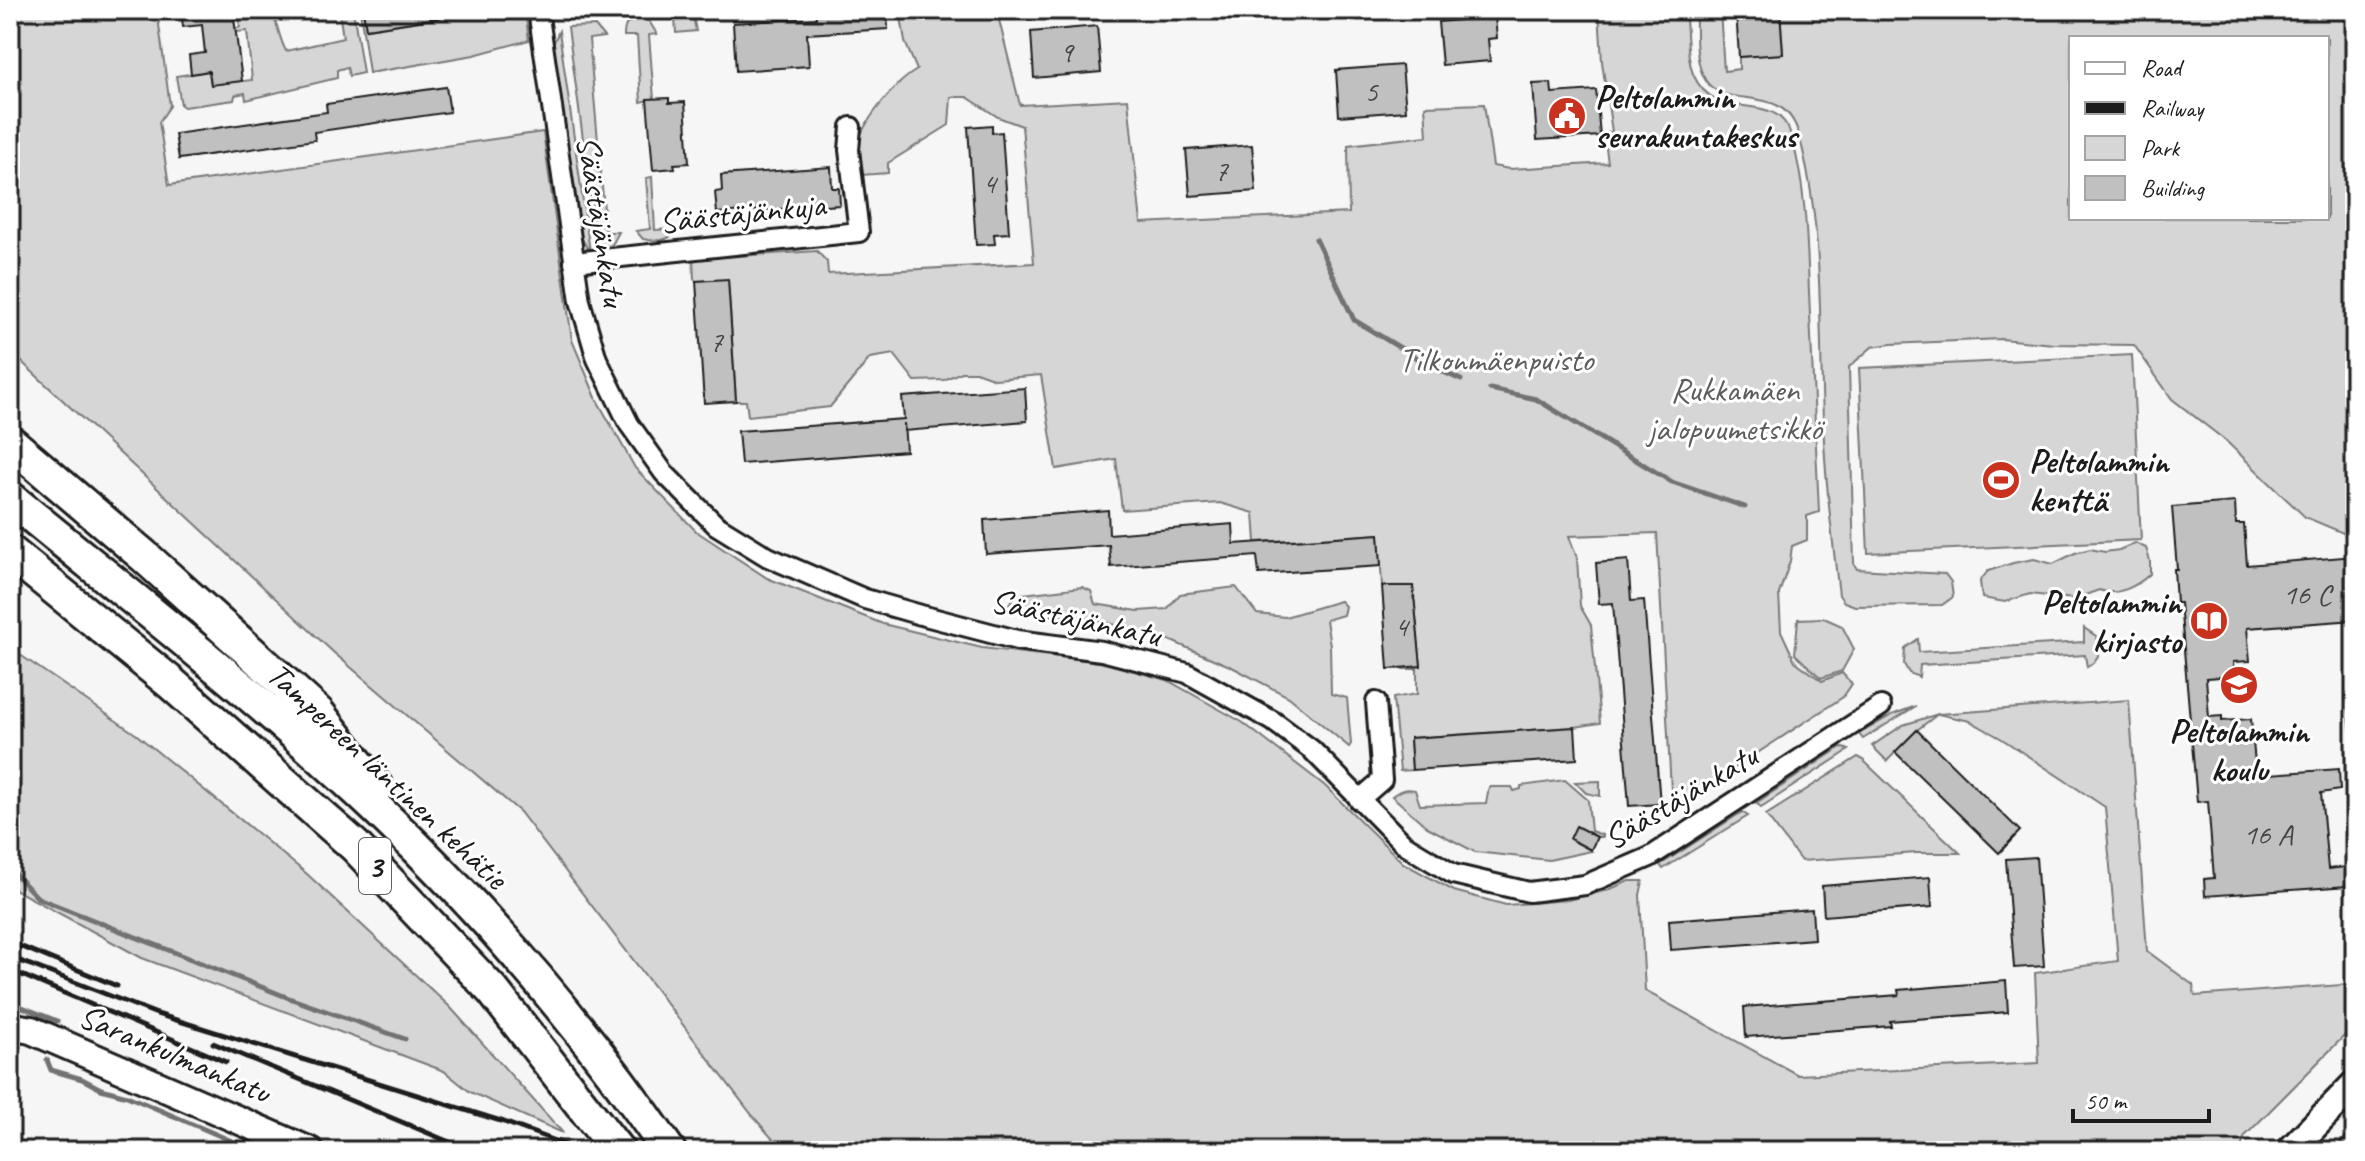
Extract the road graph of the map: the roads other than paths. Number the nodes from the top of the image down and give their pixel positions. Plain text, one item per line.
1 (538, 10) edge
2 (851, 127) dead end
3 (574, 262) junction
4 (10, 442) edge
5 (10, 498) edge
6 (10, 552) edge
7 (10, 581) edge
8 (171, 683) junction
9 (1376, 702) dead end
10 (1881, 706) dead end
11 (1359, 800) junction
12 (458, 890) junction
13 (10, 1026) edge
14 (2355, 1084) edge
15 (310, 1151) edge
16 (618, 1151) edge
17 (669, 1151) edge
18 (2290, 1151) edge

1 - 3 street, Säästäjänkatu
2 - 3 street, Säästäjänkuja
3 - 11 street, Säästäjänkatu
4 - 12 highway, 3
5 - 12 highway, Tampereen läntinen kehätie
6 - 8 highway
7 - 8 highway, 3
8 - 16 highway, 3
9 - 11 street
10 - 11 street, Säästäjänkatu
12 - 17 highway, Tampereen läntinen kehätie / 3
13 - 15 main road, Sarankulmankatu
14 - 18 main road

